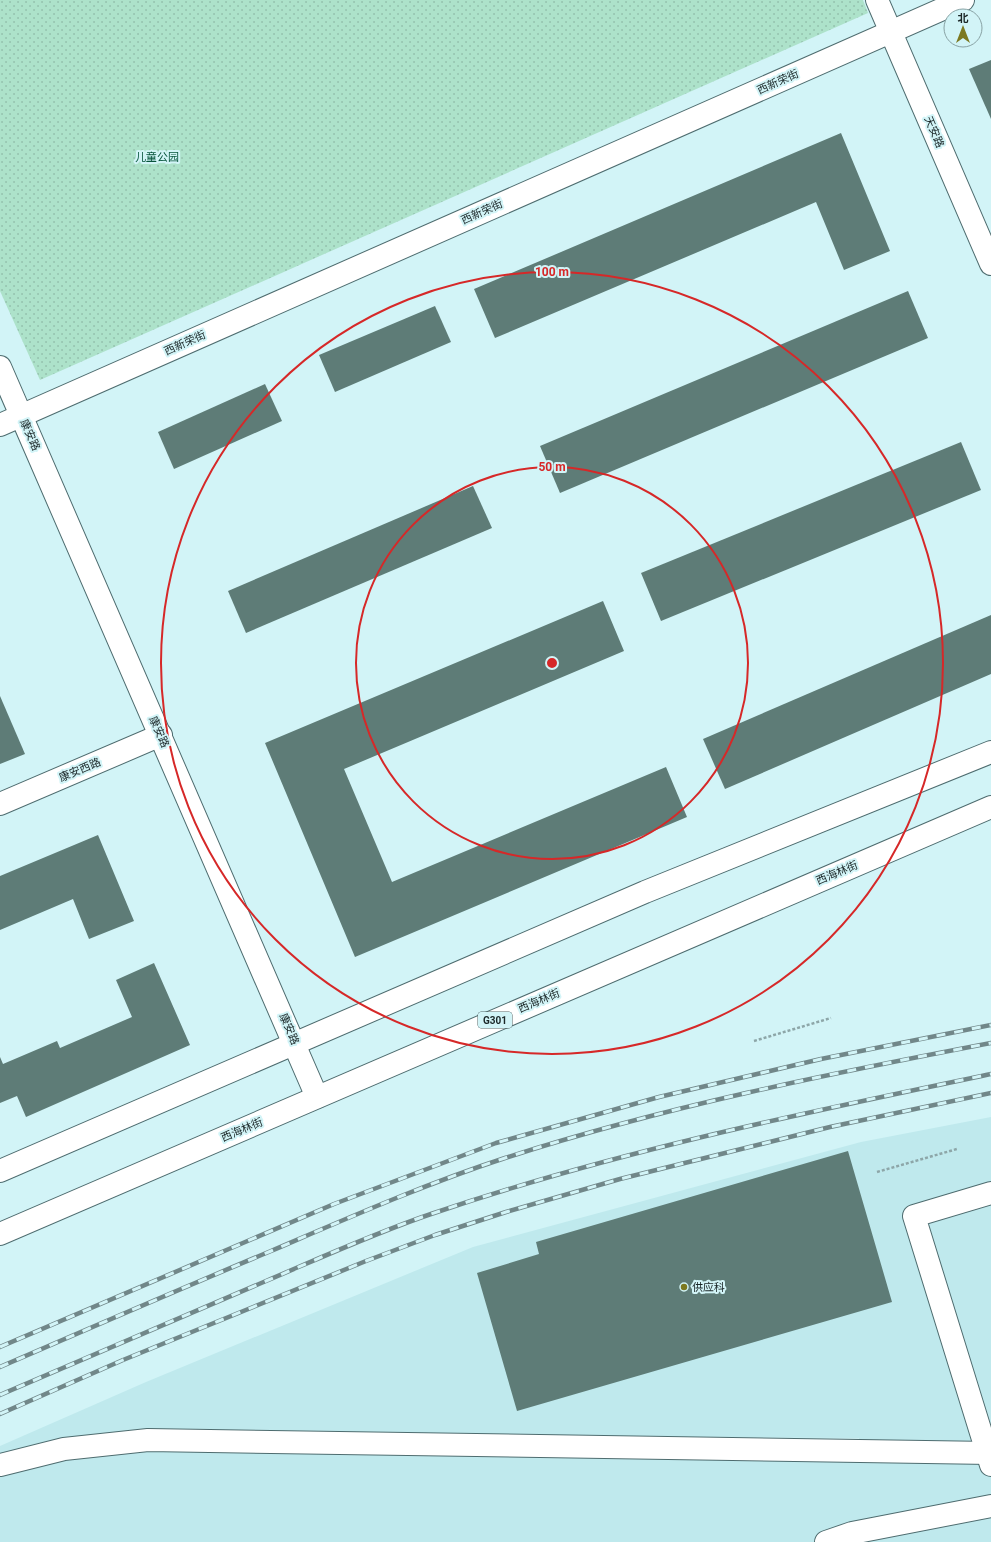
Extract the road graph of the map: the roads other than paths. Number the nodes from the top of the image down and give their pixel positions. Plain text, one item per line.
1 (877, 0) edge
2 (964, 0) edge
3 (891, 32) junction
4 (991, 264) edge
5 (0, 367) edge
6 (21, 416) junction
7 (0, 425) edge
8 (161, 736) junction
9 (991, 752) edge
10 (0, 804) edge
11 (991, 808) edge
12 (295, 1043) junction
13 (318, 1097) junction
14 (0, 1171) edge
15 (991, 1193) edge
16 (0, 1234) edge
17 (990, 1457) edge
18 (0, 1465) edge
19 (991, 1506) edge
20 (826, 1542) edge

1 - 3 main road, 天安路
2 - 3 main road, 西新荣街
3 - 4 main road, 天安路
3 - 6 main road, 西新荣街
5 - 6 main road, 康安路
6 - 7 main road, 西新荣街
6 - 8 main road, 康安路
8 - 10 main road, 康安西路
8 - 12 main road, 康安路
9 - 12 main road
11 - 13 main road, 西海林街 / G301
12 - 13 main road, 康安路
12 - 14 main road
13 - 16 main road, 西海林街 / G301
15 - 17 main road
17 - 18 main road
19 - 20 main road

